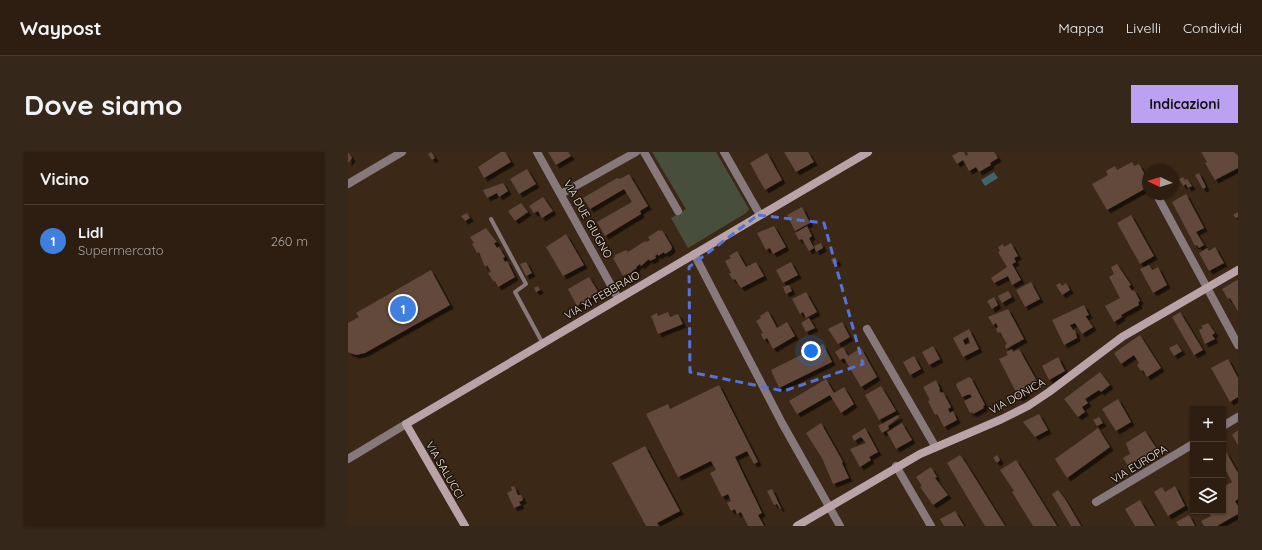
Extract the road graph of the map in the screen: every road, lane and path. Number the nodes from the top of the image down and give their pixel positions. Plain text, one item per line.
1 (402, 152) edge
2 (537, 152) edge
3 (636, 152) edge
4 (644, 152) edge
5 (724, 152) edge
6 (868, 152) edge
7 (348, 184) edge
8 (561, 194) junction
9 (1160, 200) edge
10 (678, 211) dead end
11 (760, 215) junction
12 (491, 219) dead end
13 (694, 254) junction
14 (1238, 270) edge
15 (1207, 288) junction
16 (618, 298) junction
17 (867, 329) dead end
18 (542, 342) junction
19 (1238, 345) edge
20 (1238, 417) edge
21 (406, 424) junction
22 (1226, 424) edge
23 (934, 446) junction
24 (1190, 446) edge
25 (348, 460) edge
26 (896, 466) junction
27 (1096, 502) dead end
28 (830, 508) junction
29 (465, 526) edge
30 (797, 526) edge
31 (840, 526) edge
32 (931, 526) edge

1 - 7 street
2 - 8 street, VIA DUE GIUGNO
3 - 8 street
4 - 10 street
5 - 11 street
6 - 11 main road, VIA XI FEBBRAIO
8 - 16 street, VIA DUE GIUGNO
9 - 15 street
11 - 13 main road, VIA XI FEBBRAIO
12 - 18 lane
13 - 16 main road, VIA XI FEBBRAIO
13 - 28 street
14 - 15 main road, VIA DONICA
15 - 19 street
15 - 23 main road, VIA DONICA
16 - 18 main road, VIA XI FEBBRAIO
17 - 23 street
18 - 21 main road, VIA XI FEBBRAIO
20 - 22 street
21 - 25 street, VIA XI FEBBRAIO
21 - 29 main road, VIA SALUCCI
23 - 26 main road, VIA DONICA
24 - 27 street, VIA EUROPA
26 - 28 main road, VIA DONICA
26 - 32 street
28 - 30 main road, VIA DONICA
28 - 31 street

